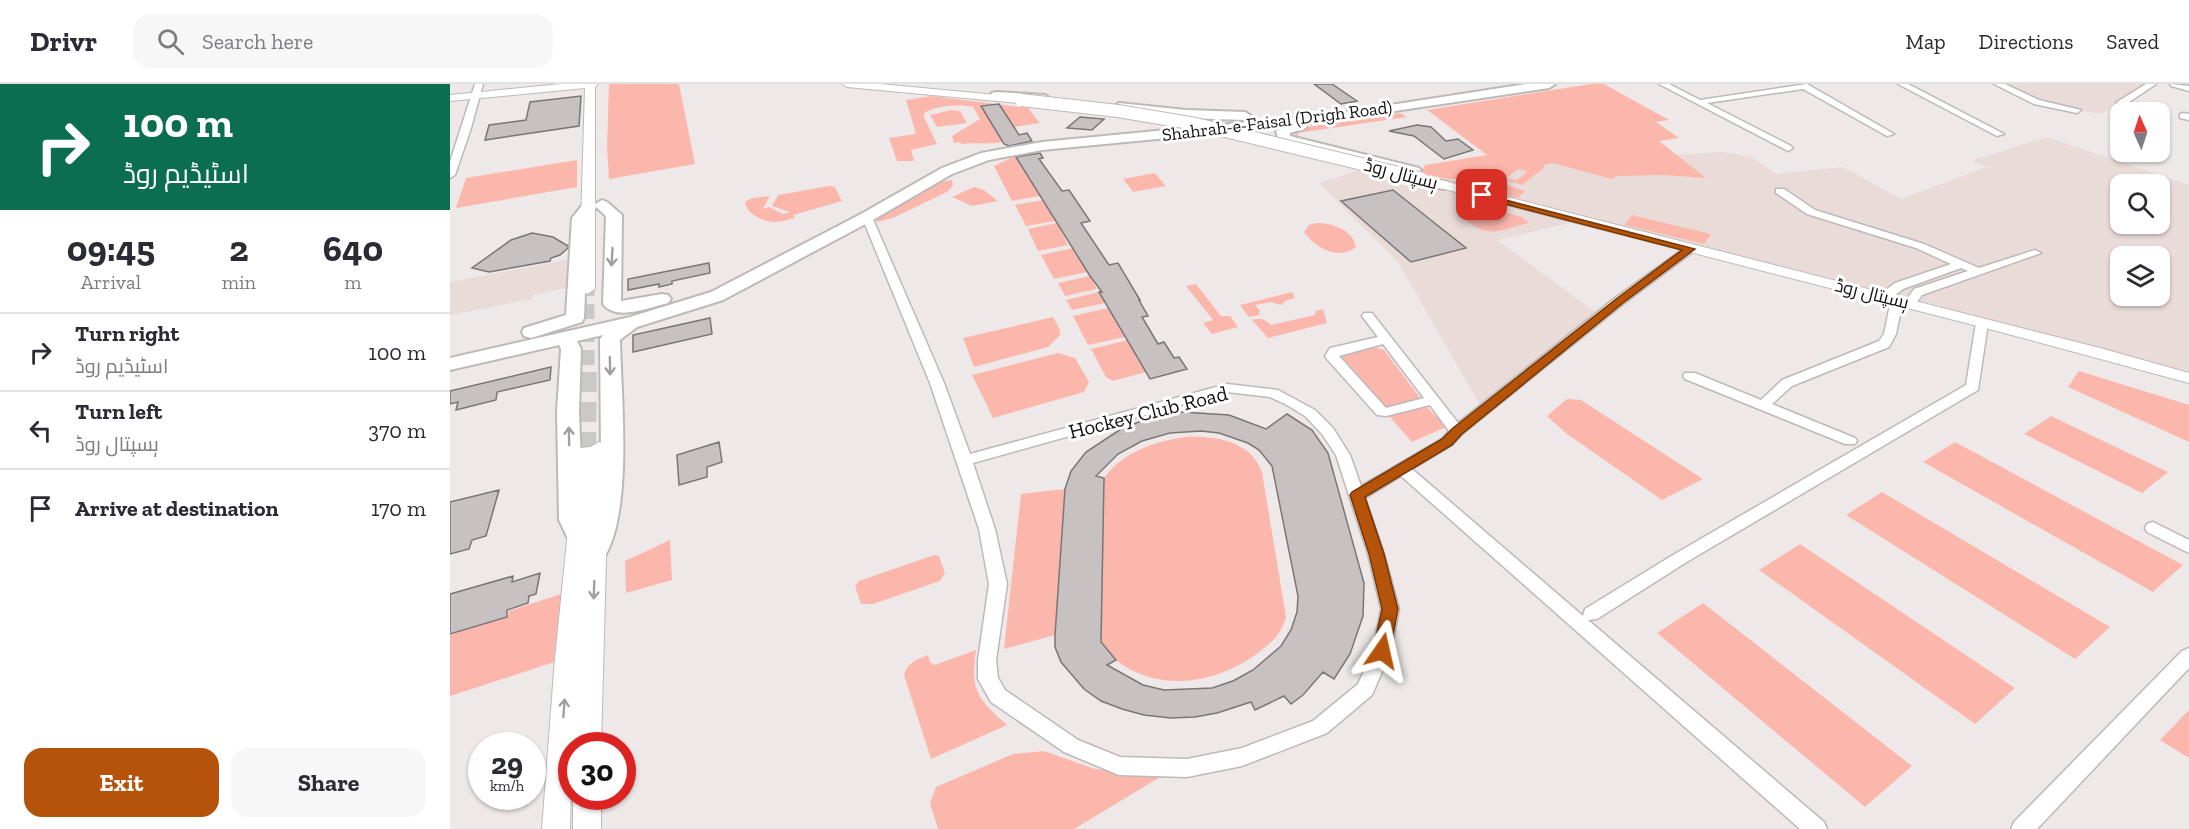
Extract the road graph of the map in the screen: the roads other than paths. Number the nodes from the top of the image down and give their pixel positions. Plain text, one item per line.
1 (572, 84) edge
2 (591, 84) edge
3 (602, 84) edge
4 (847, 84) edge
5 (875, 84) edge
6 (1511, 84) edge
7 (1549, 84) edge
8 (1663, 84) edge
9 (1902, 84) edge
10 (1998, 84) edge
11 (2152, 84) edge
12 (2174, 84) edge
13 (1803, 85) edge
14 (2189, 89) edge
15 (477, 91) edge
16 (450, 97) edge
17 (995, 97) junction
18 (1700, 102) junction
19 (2123, 102) edge
20 (2077, 110) dead end
21 (1122, 114) junction
22 (1302, 116) junction
23 (1332, 118) junction
24 (595, 123) junction
25 (1178, 123) junction
26 (1199, 126) junction
27 (1123, 133) junction
28 (1890, 134) dead end
29 (2000, 134) dead end
30 (1788, 148) dead end
31 (1003, 149) junction
32 (943, 169) junction
33 (450, 176) edge
34 (1443, 183) junction
35 (1780, 191) dead end
36 (595, 206) junction
37 (867, 217) junction
38 (1690, 249) junction
39 (2035, 253) dead end
40 (1962, 264) junction
41 (1979, 272) junction
42 (733, 278) junction
43 (592, 288) tunnel mouth
44 (1893, 297) junction
45 (1913, 299) junction
46 (628, 315) junction
47 (1368, 316) dead end
48 (575, 318) junction
49 (1982, 323) junction
50 (566, 339) junction
51 (1386, 339) junction
52 (458, 352) edge
53 (450, 364) edge
54 (2189, 372) edge
55 (1690, 376) dead end
56 (2189, 378) edge
57 (1433, 400) junction
58 (1762, 406) junction
59 (1457, 431) junction
60 (1850, 441) dead end
61 (592, 450) tunnel mouth
62 (965, 460) junction
63 (1402, 470) junction
64 (1358, 495) junction
65 (2153, 528) dead end
66 (587, 543) junction
67 (2189, 547) edge
68 (1591, 614) dead end
69 (2189, 656) edge
70 (588, 732) edge
71 (587, 810) edge
72 (556, 829) edge
73 (587, 829) edge
74 (1816, 829) edge
75 (2022, 829) edge

1 - 15 main road
2 - 15 main road
2 - 24 main road
3 - 24 main road
4 - 17 main road, ہسپتال روڈ
5 - 17 main road, ہسپتال روڈ
6 - 22 highway, Shahrah-e-Faisal (Drigh Road)
7 - 23 highway, Shahrah-e-Faisal (Drigh Road)
8 - 18 street
9 - 29 street
10 - 20 street
11 - 19 street
12 - 14 street
13 - 18 street
13 - 28 street
15 - 16 main road
15 - 33 street
17 - 21 highway
17 - 25 highway
17 - 34 main road, ہسپتال روڈ, bridge
18 - 30 street
21 - 25 highway
21 - 27 highway
22 - 25 highway
22 - 26 highway, Shahrah-e-Faisal (Drigh Road)
23 - 25 highway, Shahrah-e-Faisal (Drigh Road)
23 - 34 highway
24 - 36 main road
25 - 26 highway
25 - 31 highway, Shahrah-e-Faisal (Drigh Road)
25 - 34 highway
26 - 27 highway, Shahrah-e-Faisal (Drigh Road)
27 - 31 highway, Shahrah-e-Faisal (Drigh Road)
31 - 32 highway
32 - 37 highway
32 - 42 highway
34 - 38 main road, ہسپتال روڈ
34 - 44 main road, ہسپتال روڈ
35 - 40 street
36 - 43 main road
36 -> 46 highway
36 - 48 highway
37 - 46 highway
37 - 62 street
38 - 44 main road, ہسپتال روڈ
38 - 59 street
39 - 41 street
40 - 41 street
40 - 44 street
41 - 45 street
42 - 46 highway
42 - 52 highway
44 - 45 main road, ہسپتال روڈ
44 - 49 main road, ہسپتال روڈ
44 - 58 street
45 - 54 main road, ہسپتال روڈ
46 - 48 highway
46 - 50 highway
46 -> 66 highway
47 - 51 street
48 - 52 highway
49 - 56 main road, ہسپتال روڈ
49 - 68 street
50 - 53 highway
66 -> 50 highway
51 - 57 street
51 - 57 street
55 - 58 street
57 - 59 street
58 - 60 street
59 - 63 street
61 - 66 main road
62 - 64 street, Hockey Club Road
62 - 64 street
63 - 64 street
63 - 74 street
65 - 67 street
66 -> 70 main road
72 -> 66 main road
69 - 75 street
71 - 73 main road

